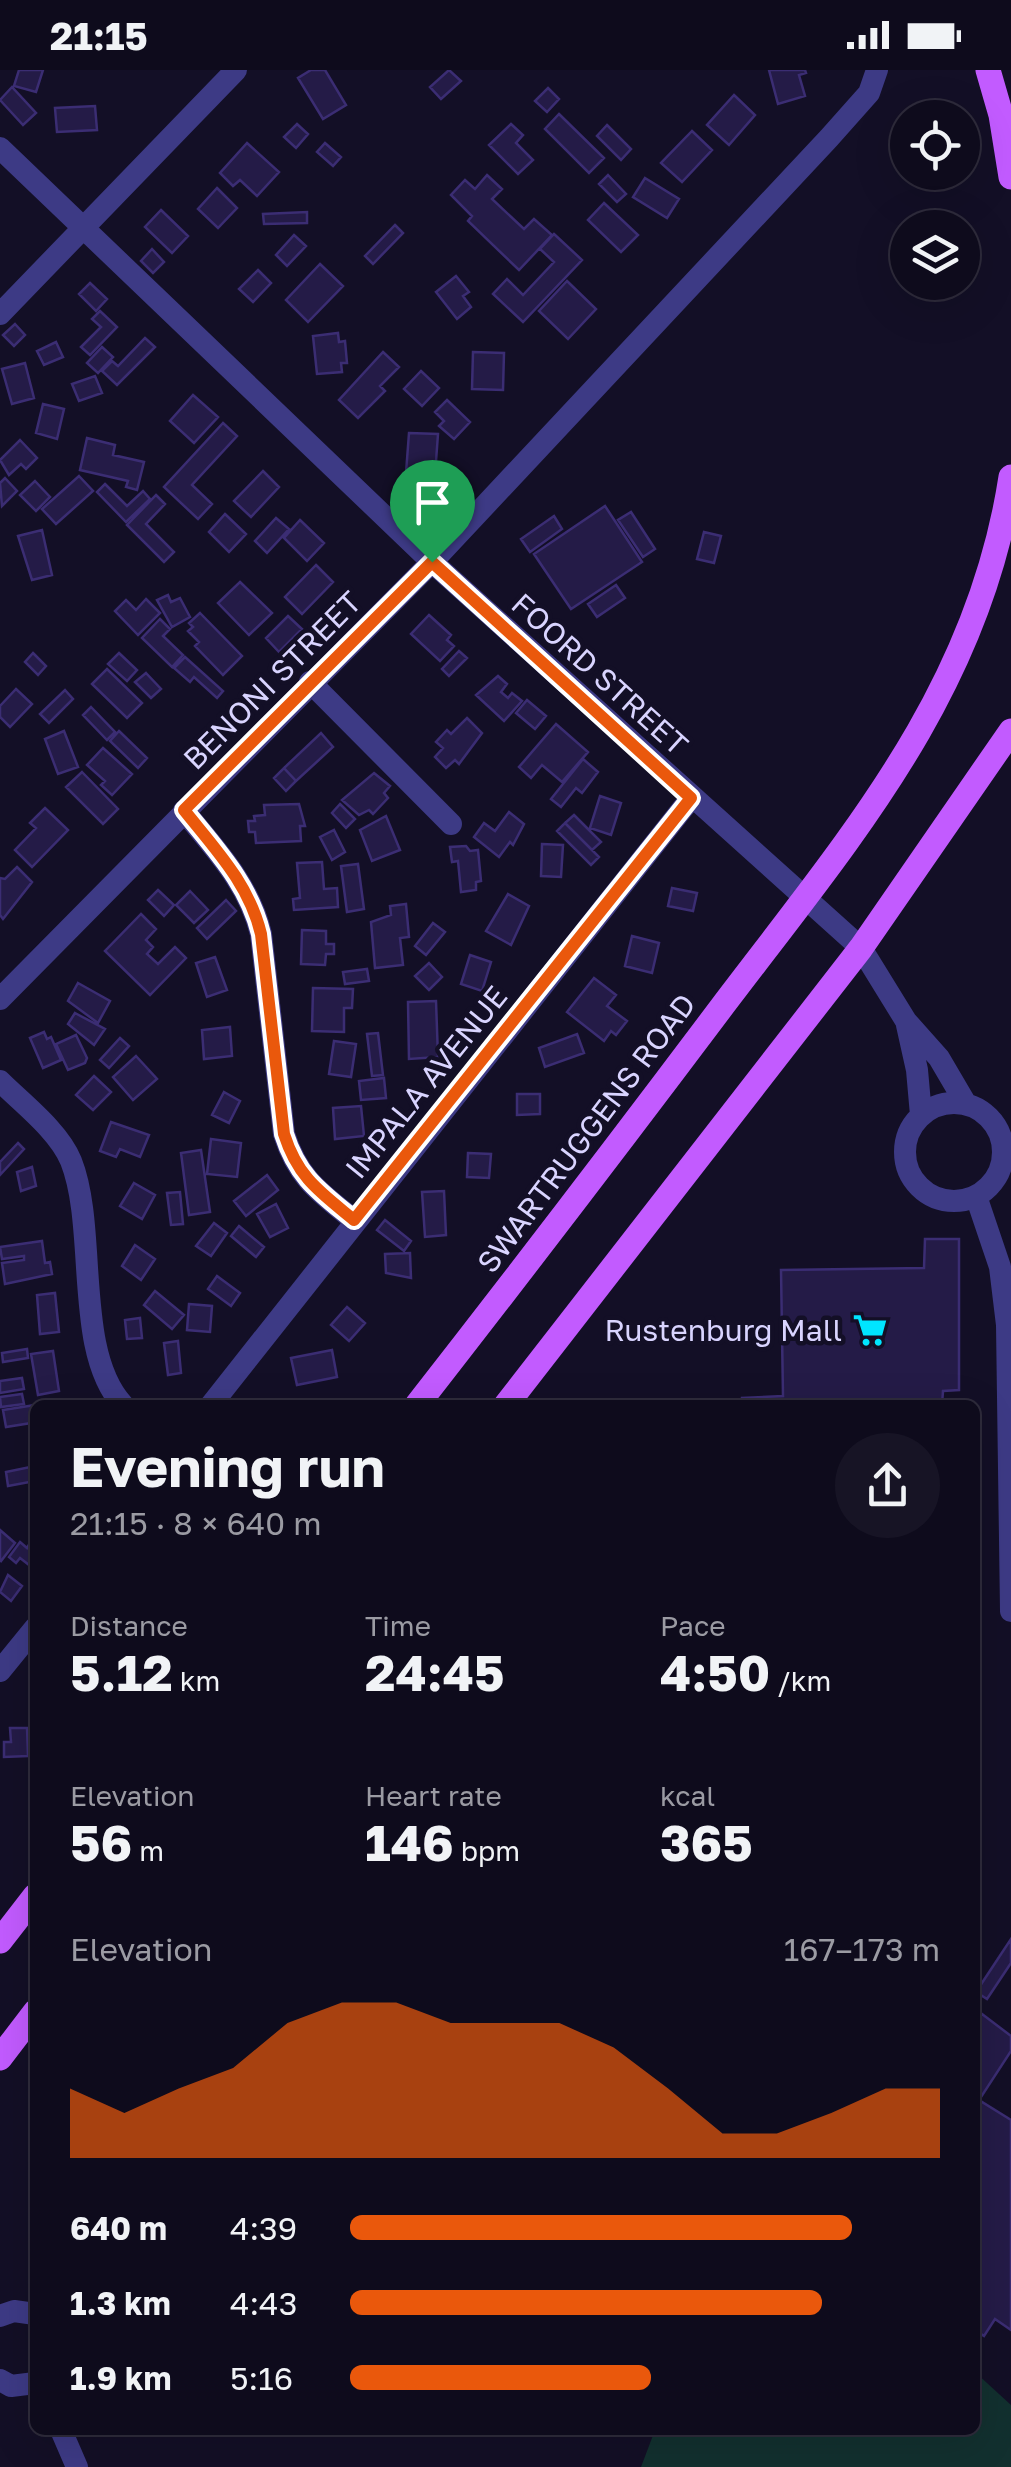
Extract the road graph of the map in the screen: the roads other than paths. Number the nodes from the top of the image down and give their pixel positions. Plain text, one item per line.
1 (236, 70) edge
2 (988, 70) edge
3 (873, 81) edge
4 (0, 148) edge
5 (1011, 178) edge
6 (82, 227) junction
7 (0, 314) edge
8 (1011, 476) edge
9 (432, 562) junction
10 (310, 682) junction
11 (1011, 731) edge
12 (691, 798) junction
13 (184, 810) junction
14 (450, 824) dead end
15 (804, 899) junction
16 (861, 948) junction
17 (0, 999) edge
18 (906, 1021) junction
19 (0, 1081) edge
20 (966, 1104) junction
21 (922, 1115) junction
22 (976, 1196) junction
23 (354, 1220) junction
24 (118, 1400) edge
25 (215, 1400) edge
26 (421, 1400) edge
27 (510, 1400) edge
28 (1011, 1611) edge
29 (30, 1634) edge
30 (0, 1671) edge
31 (30, 1902) edge
32 (0, 1940) edge
33 (30, 2019) edge
34 (0, 2058) edge
35 (62, 2435) edge
36 (77, 2467) edge

1 - 6 street
2 - 5 main road
3 - 9 street, BENONI STREET
4 - 6 street, FOORD STREET
6 - 7 street
6 - 9 street, FOORD STREET
8 - 15 main road, SWARTRUGGENS ROAD
9 - 10 street, BENONI STREET
9 - 12 street, FOORD STREET
10 - 13 street, BENONI STREET
10 - 14 street
11 - 16 main road
12 - 15 street, FOORD STREET
12 - 23 street, IMPALA AVENUE
13 - 17 street, BENONI STREET
13 - 23 street
15 - 16 street, FOORD STREET
15 - 26 main road, SWARTRUGGENS ROAD
16 - 18 street, FOORD STREET
16 - 27 main road
18 - 20 street
18 - 21 street
19 - 24 street
20 - 21 street
20 - 22 street
21 - 22 street
22 - 28 street
23 - 25 street, IMPALA AVENUE
29 - 30 street
31 - 32 main road
33 - 34 main road
35 - 36 street

